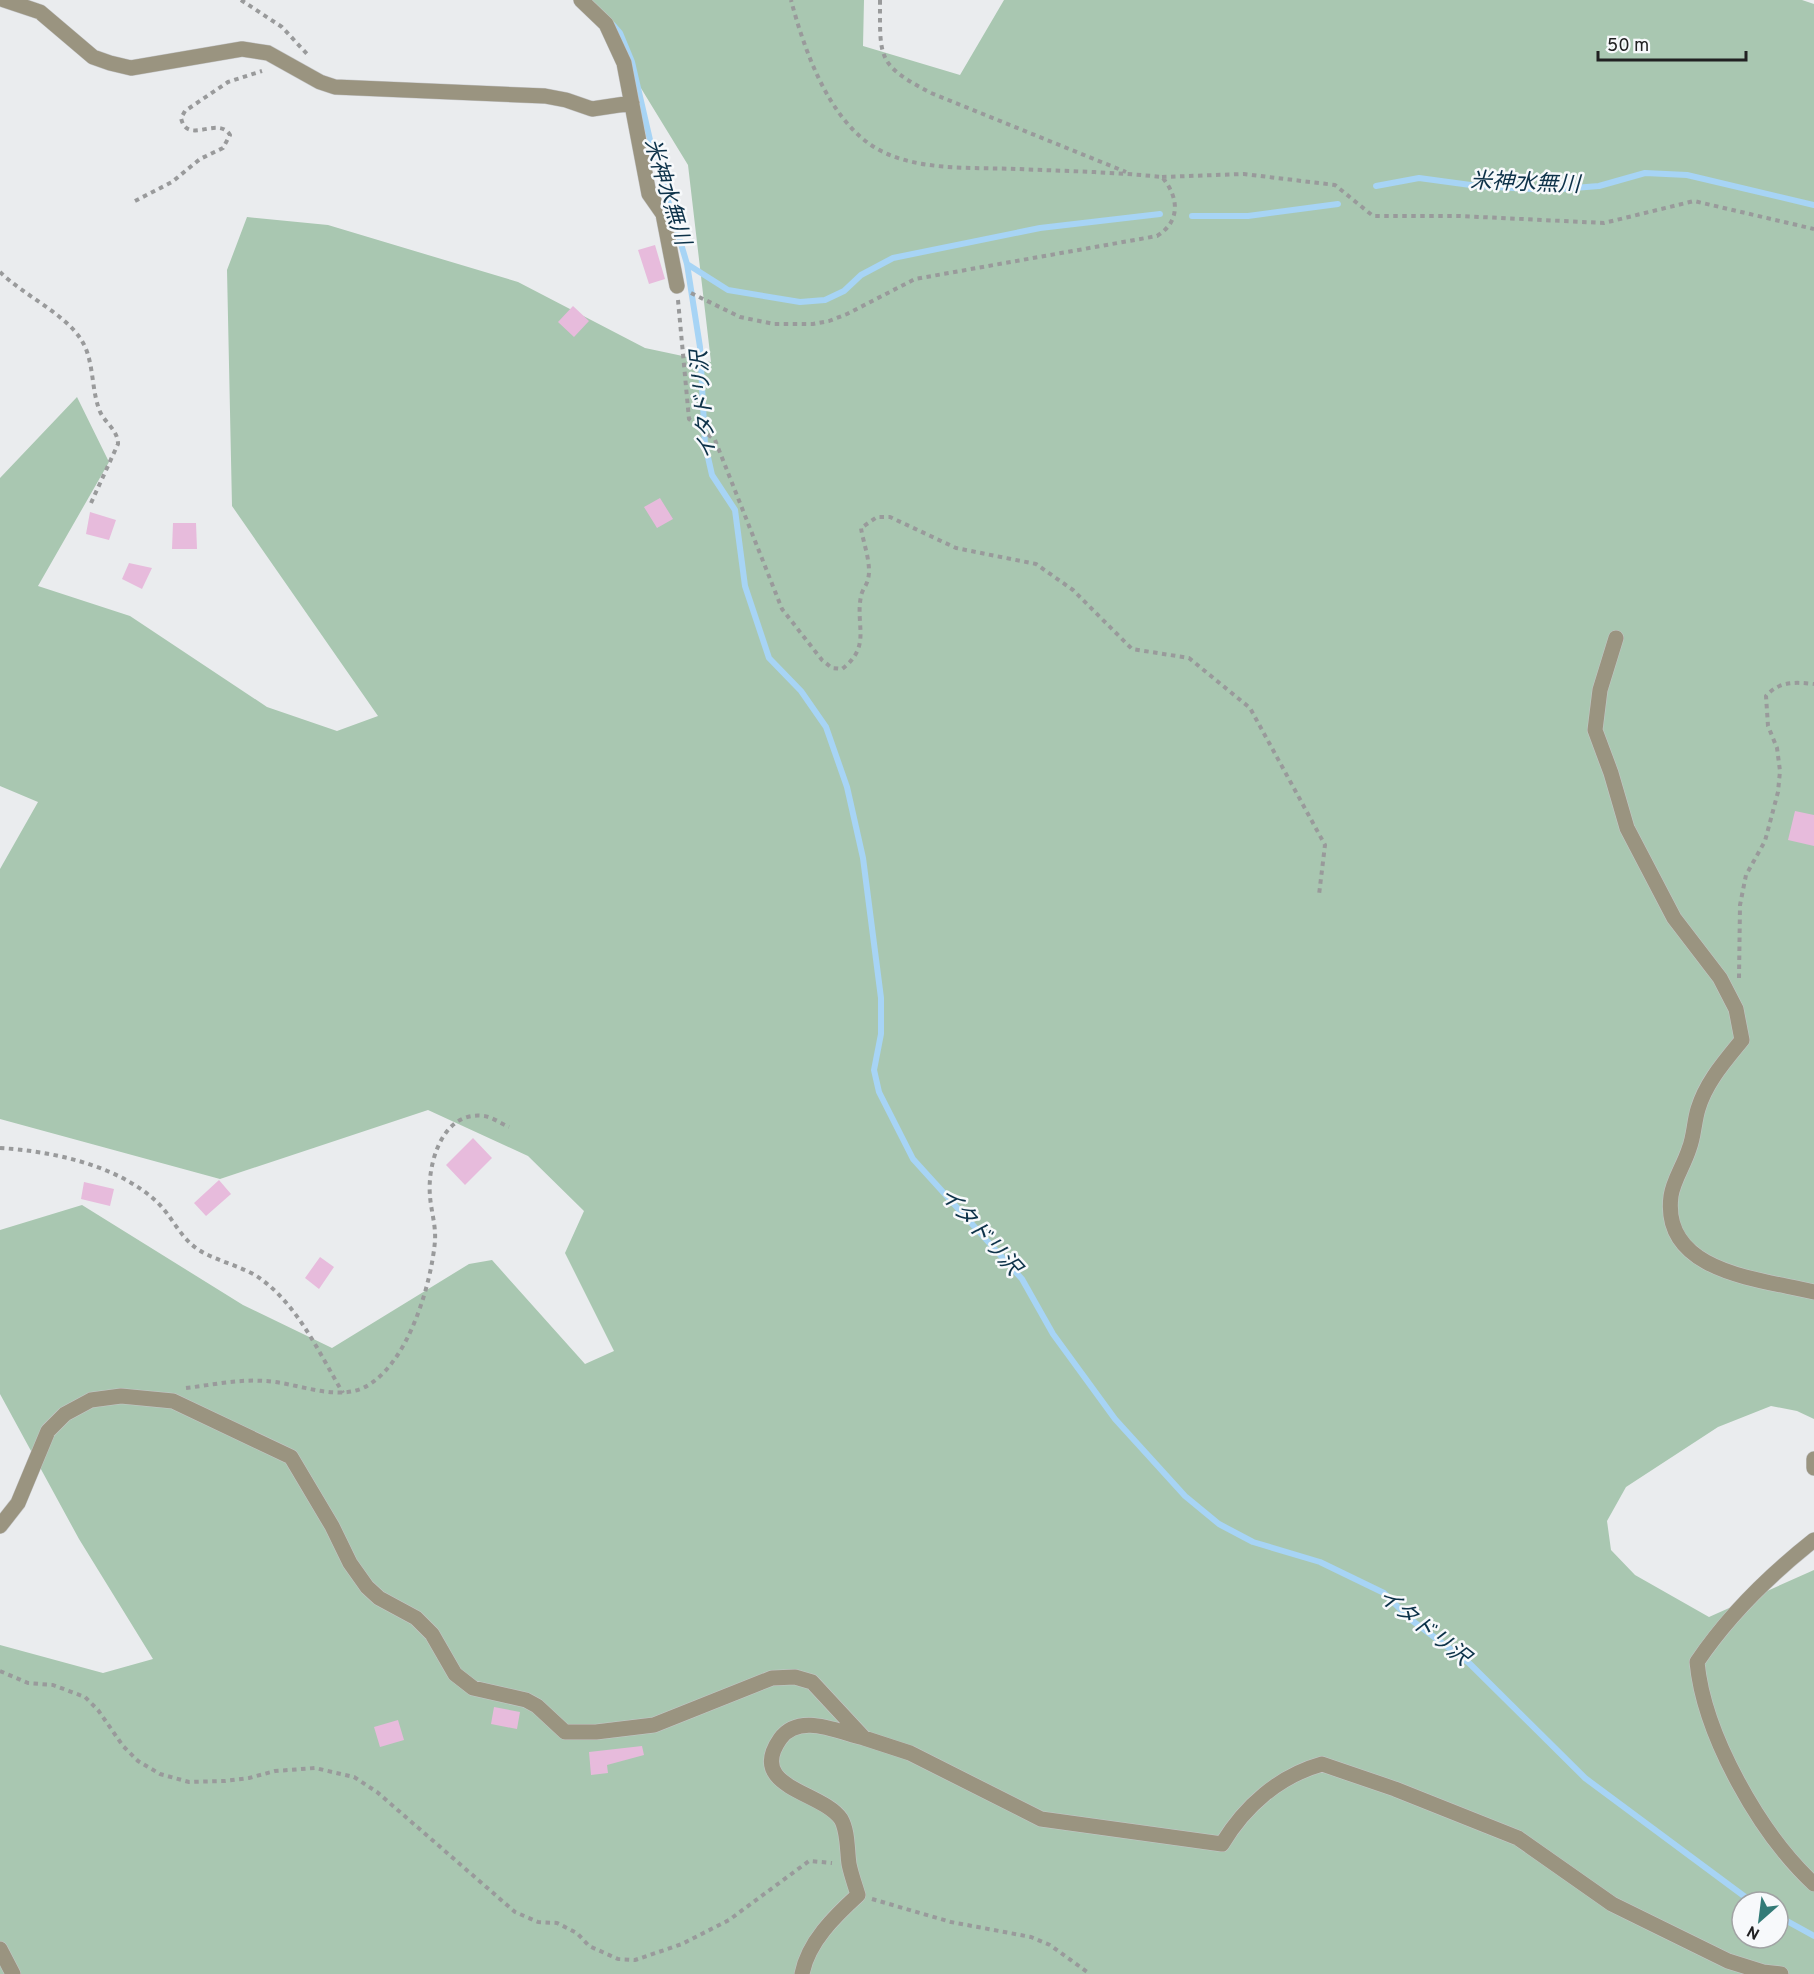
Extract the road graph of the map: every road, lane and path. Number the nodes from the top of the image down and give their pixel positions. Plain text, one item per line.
1 (3, 0) edge
2 (241, 0) edge
3 (580, 0) edge
4 (790, 0) edge
5 (880, 0) edge
6 (308, 55) dead end
7 (266, 70) dead end
8 (632, 103) junction
9 (1130, 174) junction
10 (1162, 177) junction
11 (135, 201) dead end
12 (1814, 228) edge
13 (0, 272) edge
14 (677, 286) joint
15 (701, 298) dead end
16 (91, 503) dead end
17 (1616, 638) dead end
18 (1814, 684) edge
19 (1319, 896) dead end
20 (1742, 988) dead end
21 (509, 1127) dead end
22 (0, 1148) edge
23 (1814, 1292) edge
24 (343, 1393) junction
25 (158, 1399) junction
26 (1814, 1459) edge
27 (1814, 1468) edge
28 (0, 1526) edge
29 (1814, 1540) edge
30 (0, 1671) edge
31 (864, 1738) junction
32 (849, 1866) junction
33 (1814, 1884) edge
34 (858, 1895) junction
35 (0, 1949) edge
36 (13, 1974) edge
37 (802, 1974) edge
38 (1090, 1974) edge
39 (1781, 1974) edge

1 - 8 street
2 - 6 path
3 - 8 street
4 - 9 path
5 - 9 path
7 - 11 path
8 - 14 street
9 - 10 path
10 - 12 path
10 - 15 path
13 - 16 path
14 - 19 path
17 - 23 street
18 - 20 path
21 - 24 path
22 - 24 path
24 - 25 path
25 - 28 street
25 - 31 street
26 - 27 street
29 - 33 street
30 - 32 path
31 - 32 street
31 - 39 street
32 - 34 street
34 - 37 street
34 - 38 path
35 - 36 street

